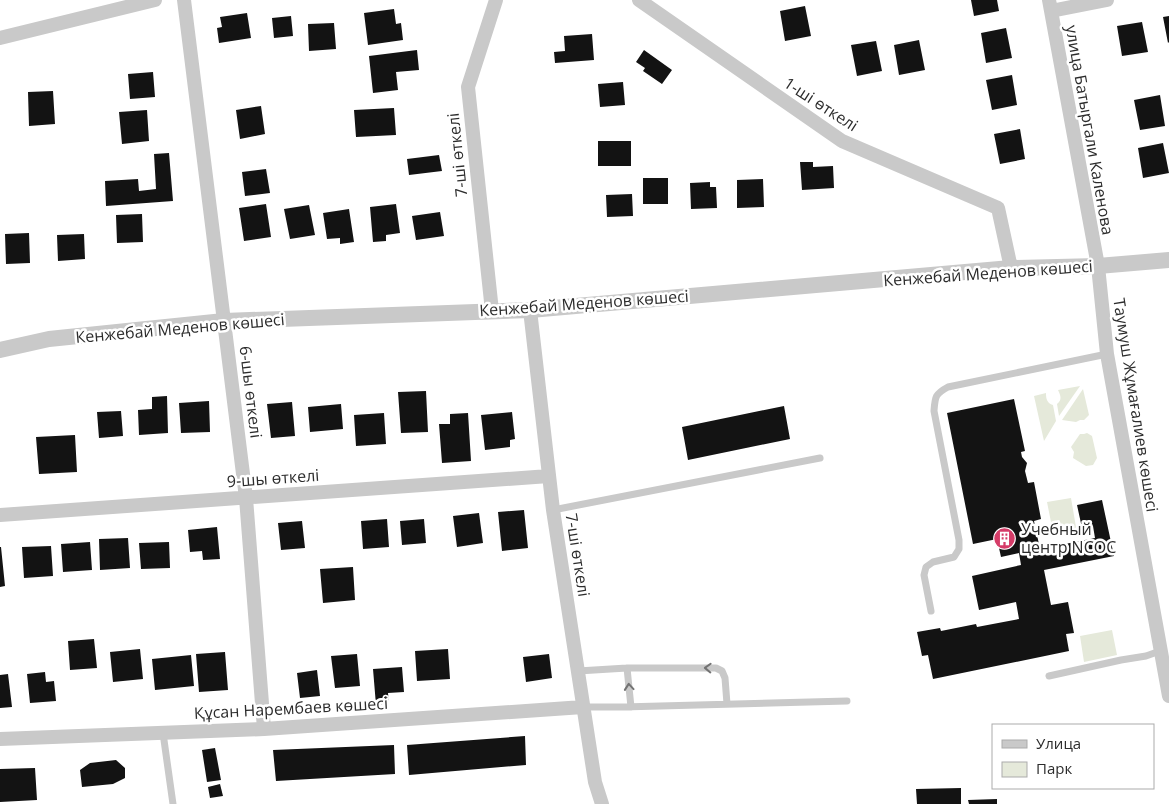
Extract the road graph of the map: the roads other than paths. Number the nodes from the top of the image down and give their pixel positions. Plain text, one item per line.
1 (155, 0) edge
2 (184, 0) edge
3 (496, 0) edge
4 (639, 0) edge
5 (1107, 0) edge
6 (1050, 6) edge
7 (0, 38) edge
8 (1169, 260) edge
9 (1098, 266) junction
10 (1011, 268) junction
11 (530, 310) junction
12 (492, 311) junction
13 (224, 321) junction
14 (0, 350) edge
15 (1107, 354) junction
16 (820, 458) dead end
17 (549, 476) junction
18 (246, 498) junction
19 (553, 510) junction
20 (0, 516) edge
21 (931, 611) dead end
22 (1160, 651) junction
23 (628, 668) junction
24 (578, 671) junction
25 (1049, 676) dead end
26 (1169, 696) edge
27 (847, 701) dead end
28 (727, 704) junction
29 (583, 706) junction
30 (631, 707) junction
31 (264, 729) junction
32 (163, 733) junction
33 (0, 739) edge
34 (173, 804) edge
35 (602, 804) edge

1 - 7 street
2 - 13 street, 6-шы өткелі
3 - 12 street, 7-ші өткелі
4 - 10 street, 1-ші өткелі
5 - 6 street
6 - 9 street, улица Батыргали Каленова
8 - 9 street, Кенжебай Меденов көшесі
9 - 10 street, Кенжебай Меденов көшесі
9 - 15 street, Таумуш Жұмағалиев көшесі
10 - 11 street, Кенжебай Меденов көшесі
11 - 12 street, Кенжебай Меденов көшесі
11 - 17 street, 7-ші өткелі
12 - 13 street, Кенжебай Меденов көшесі
13 - 14 street, Кенжебай Меденов көшесі
13 - 18 street, 6-шы өткелі
15 - 21 lane
15 - 22 street, Таумуш Жұмағалиев көшесі
16 - 19 lane
17 - 18 street, 9-шы өткелі
17 - 19 street, 7-ші өткелі
18 - 20 street, 9-шы өткелі
18 - 31 street, 6-шы өткелі
19 - 24 street, 7-ші өткелі
22 - 25 lane
22 - 26 street, Таумуш Жұмағалиев көшесі
23 - 24 lane
28 -> 23 lane
30 -> 23 lane
24 - 29 street, 7-ші өткелі
27 - 28 lane
28 - 30 lane
29 - 30 lane
29 - 31 street, Құсан Нарембаев көшесі
29 - 35 street, 7-ші өткелі
31 - 32 street, Құсан Нарембаев көшесі
32 - 33 street, Құсан Нарембаев көшесі
32 - 34 lane

